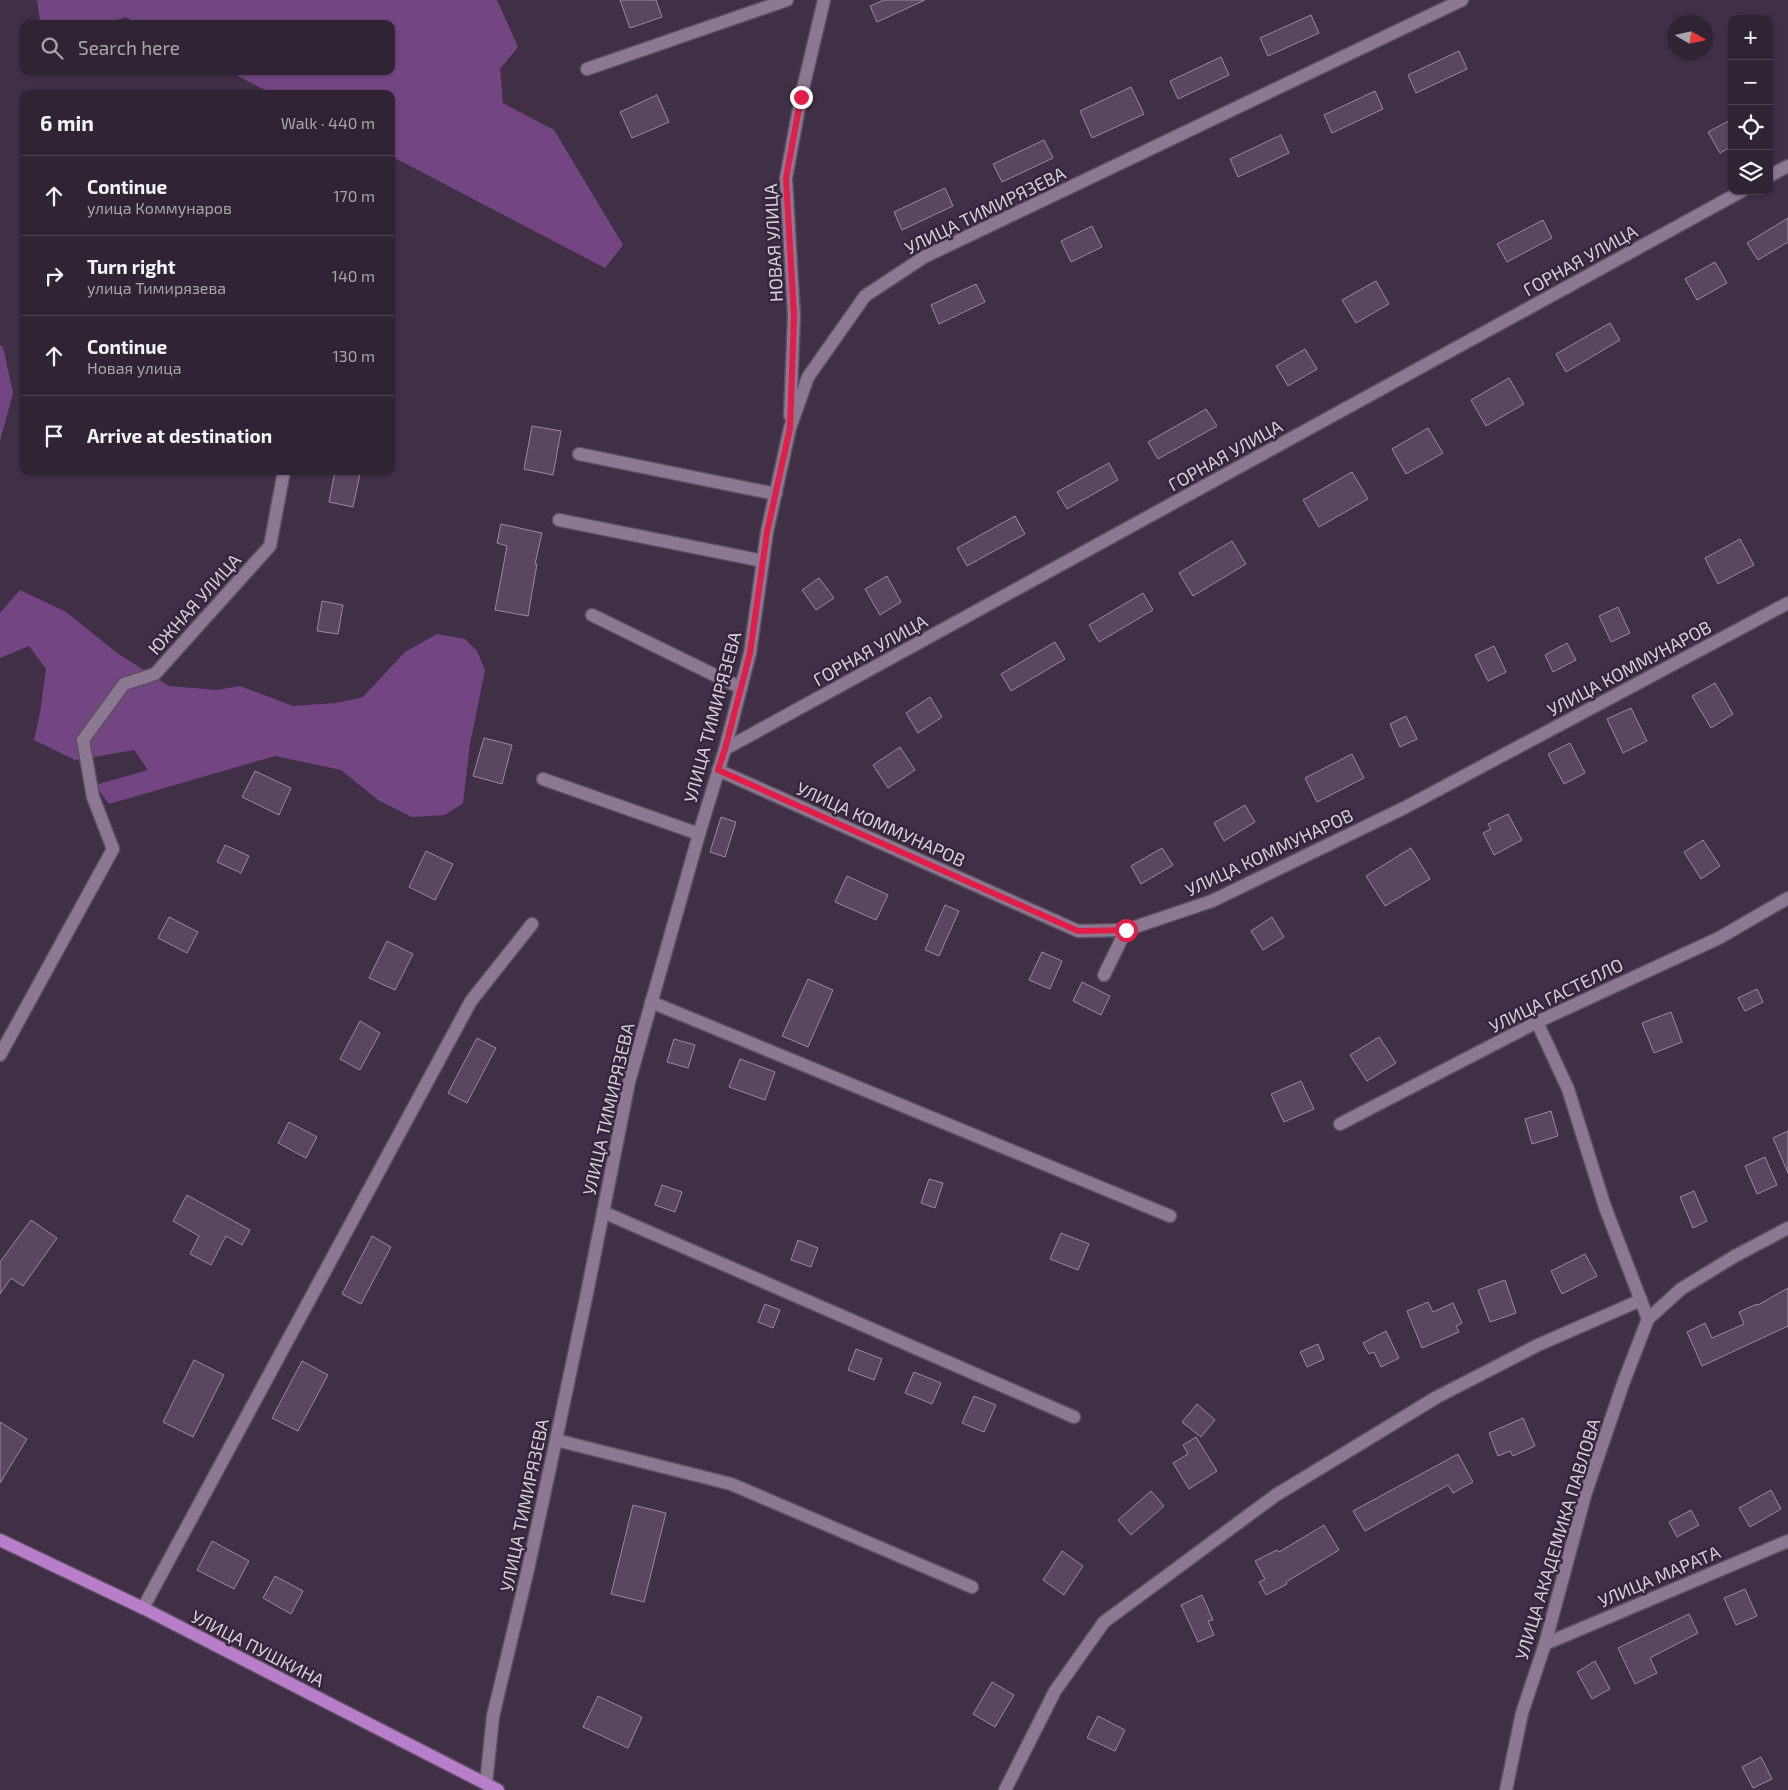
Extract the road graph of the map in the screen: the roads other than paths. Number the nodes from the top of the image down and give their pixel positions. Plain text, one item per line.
1 (787, 0) edge
2 (824, 0) edge
3 (1462, 0) edge
4 (587, 69) dead end
5 (1788, 166) edge
6 (1773, 174) edge
7 (1735, 195) edge
8 (790, 428) junction
9 (579, 454) dead end
10 (283, 475) edge
11 (776, 494) junction
12 (559, 520) dead end
13 (763, 561) junction
14 (1788, 603) edge
15 (592, 615) dead end
16 (741, 688) junction
17 (725, 749) junction
18 (718, 770) junction
19 (543, 779) dead end
20 (698, 834) junction
21 (1788, 898) edge
22 (532, 924) dead end
23 (1126, 930) junction
24 (1104, 975) dead end
25 (651, 1002) junction
26 (1537, 1022) junction
27 (0, 1055) edge
28 (1340, 1124) dead end
29 (603, 1212) junction
30 (1170, 1216) dead end
31 (1788, 1228) edge
32 (1641, 1300) junction
33 (1648, 1319) junction
34 (1074, 1417) dead end
35 (556, 1440) junction
36 (0, 1540) edge
37 (1788, 1541) edge
38 (972, 1587) dead end
39 (143, 1608) junction
40 (1545, 1644) junction
41 (486, 1784) junction
42 (498, 1790) edge
43 (1005, 1790) edge
44 (1506, 1790) edge

1 - 4 street
2 - 8 street, НОВАЯ УЛИЦА
3 - 8 street, УЛИЦА ТИМИРЯЗЕВА
5 - 6 street
7 - 17 street, ГОРНАЯ УЛИЦА
8 - 11 street, УЛИЦА ТИМИРЯЗЕВА
9 - 11 street
10 - 27 street, ЮЖНАЯ УЛИЦА
11 - 13 street, УЛИЦА ТИМИРЯЗЕВА
12 - 13 street
13 - 16 street, УЛИЦА ТИМИРЯЗЕВА
14 - 23 street, УЛИЦА КОММУНАРОВ
15 - 16 street
16 - 17 street, УЛИЦА ТИМИРЯЗЕВА
17 - 18 street, УЛИЦА ТИМИРЯЗЕВА
18 - 20 street, УЛИЦА ТИМИРЯЗЕВА
18 - 23 street, УЛИЦА КОММУНАРОВ
19 - 20 street
20 - 25 street, УЛИЦА ТИМИРЯЗЕВА
21 - 26 street, УЛИЦА ГАСТЕЛЛО
22 - 39 street
23 - 24 street
25 - 29 street, УЛИЦА ТИМИРЯЗЕВА
25 - 30 street
26 - 28 street, УЛИЦА ГАСТЕЛЛО
26 - 32 street
29 - 34 street
29 - 35 street, УЛИЦА ТИМИРЯЗЕВА
31 - 33 street, УЛИЦА АКАДЕМИКА ПАВЛОВА
32 - 33 street
32 - 43 street
33 - 40 street, УЛИЦА АКАДЕМИКА ПАВЛОВА
35 - 38 street
35 - 41 street, УЛИЦА ТИМИРЯЗЕВА
36 - 39 main road, УЛИЦА ПУШКИНА
37 - 40 street, УЛИЦА МАРАТА
39 - 41 main road, УЛИЦА ПУШКИНА
40 - 44 street, УЛИЦА АКАДЕМИКА ПАВЛОВА
41 - 42 main road, УЛИЦА ПУШКИНА

